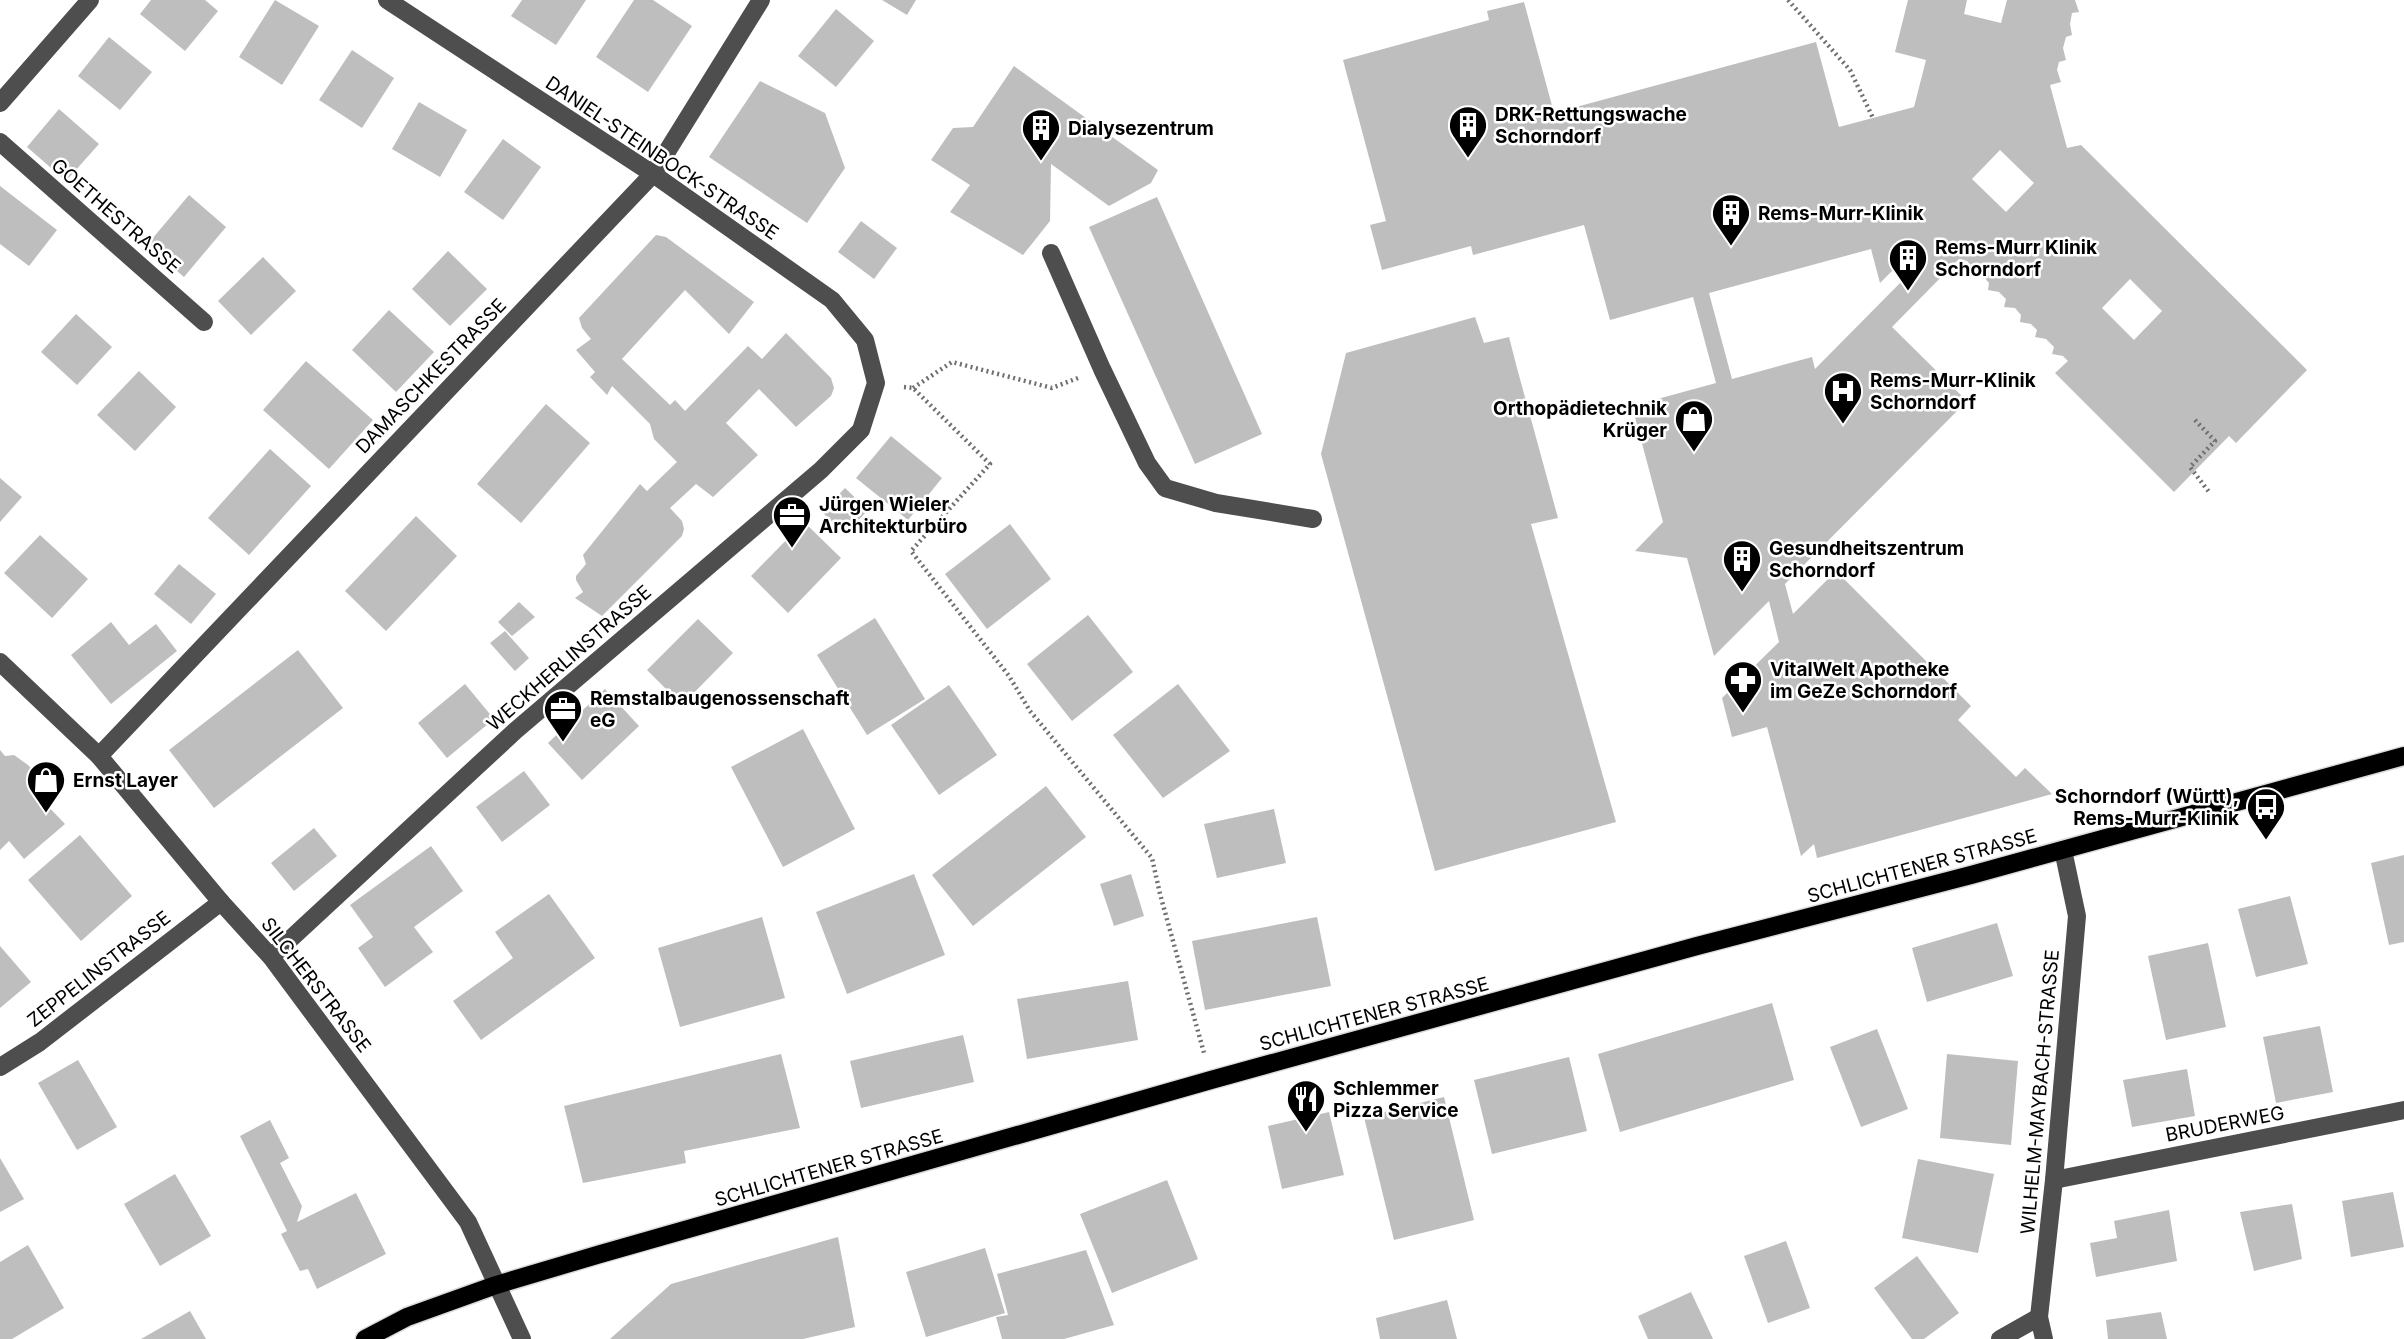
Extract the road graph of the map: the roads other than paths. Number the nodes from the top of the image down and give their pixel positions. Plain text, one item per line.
1 (90, 0) edge
2 (387, 0) edge
3 (761, 0) edge
4 (0, 103) edge
5 (0, 142) edge
6 (653, 174) junction
7 (1051, 253) dead end
8 (204, 322) dead end
9 (876, 383) joint
10 (1313, 519) dead end
11 (0, 662) edge
12 (99, 756) junction
13 (2404, 756) edge
14 (2063, 850) junction
15 (221, 902) junction
16 (271, 957) junction
17 (0, 1067) edge
18 (2404, 1110) edge
19 (2054, 1180) junction
20 (496, 1285) junction
21 (2039, 1317) junction
22 (365, 1339) edge
23 (522, 1339) edge
24 (2000, 1339) edge
25 (2044, 1339) edge

1 - 4 street
2 - 6 street, DANIEL-STEINBOCK-STRASSE
3 - 6 street, DAMASCHKESTRASSE
5 - 8 street, GOETHESTRASSE
6 - 9 street, DANIEL-STEINBOCK-STRASSE
6 - 12 street, DAMASCHKESTRASSE
7 - 10 street
9 - 16 street, WECKHERLINSTRASSE
11 - 12 street, SILCHERSTRASSE
12 - 15 street, SILCHERSTRASSE
13 - 14 main road, SCHLICHTENER STRASSE
14 - 19 street, WILHELM-MAYBACH-STRASSE
14 - 20 main road, SCHLICHTENER STRASSE
15 - 16 street, SILCHERSTRASSE
15 - 17 street, ZEPPELINSTRASSE
16 - 20 street, SILCHERSTRASSE
18 - 19 street, BRUDERWEG
19 - 21 street, WILHELM-MAYBACH-STRASSE
20 - 22 main road, SCHLICHTENER STRASSE
20 - 23 street, SILCHERSTRASSE
21 - 24 street
21 - 25 street, WILHELM-MAYBACH-STRASSE

